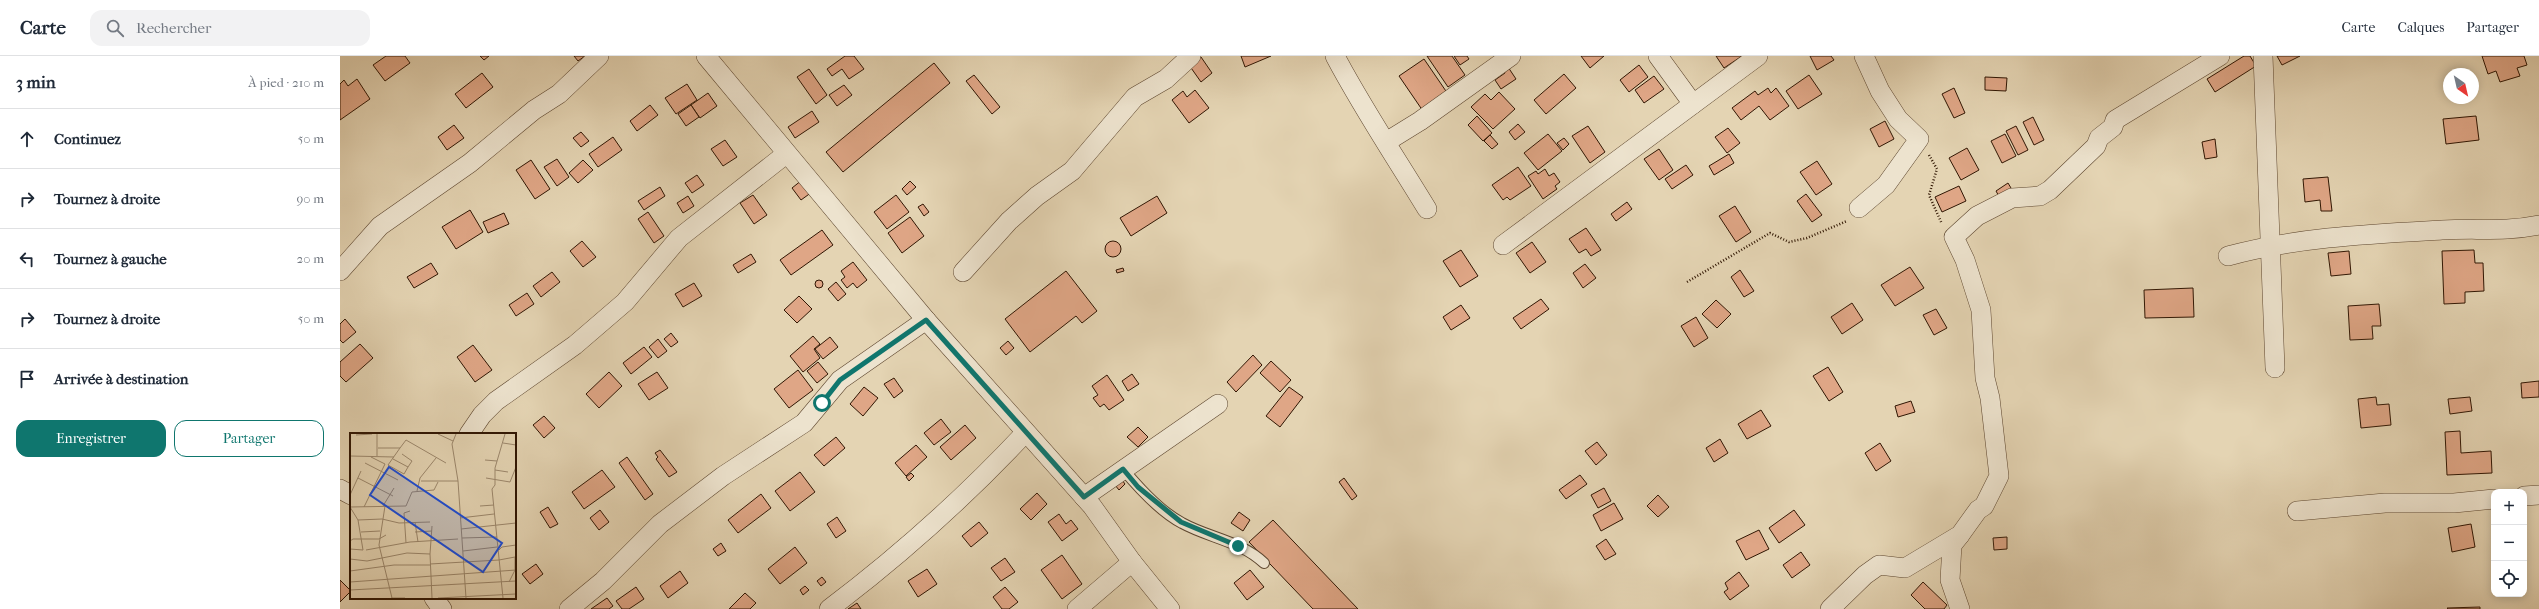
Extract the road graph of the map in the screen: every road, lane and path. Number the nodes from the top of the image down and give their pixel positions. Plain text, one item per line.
1 (598, 56) edge
2 (706, 56) edge
3 (1191, 56) edge
4 (1335, 56) edge
5 (1511, 56) edge
6 (1658, 56) edge
7 (1758, 56) edge
8 (1864, 56) edge
9 (2220, 56) edge
10 (2263, 56) edge
11 (1693, 104) junction
12 (1919, 139) junction
13 (1386, 142) junction
14 (786, 154) junction
15 (1859, 208) joint
16 (1427, 209) dead end
17 (2539, 224) edge
18 (1954, 237) junction
19 (2271, 244) junction
20 (1503, 245) dead end
21 (2228, 256) dead end
22 (340, 271) edge
23 (963, 272) dead end
24 (1687, 282) dead end
25 (926, 320) junction
26 (2275, 368) dead end
27 (1218, 404) dead end
28 (470, 433) edge
29 (1025, 433) junction
30 (1123, 469) junction
31 (340, 490) edge
32 (350, 495) edge
33 (2539, 495) edge
34 (2527, 496) edge
35 (1084, 497) junction
36 (2491, 499) edge
37 (2297, 511) dead end
38 (1960, 535) junction
39 (1132, 562) junction
40 (1264, 563) dead end
41 (435, 599) edge
42 (442, 609) edge
43 (569, 609) edge
44 (829, 609) edge
45 (1077, 609) edge
46 (1170, 609) edge
47 (1830, 609) edge
48 (1960, 609) edge

1 - 22 street
2 - 14 street
3 - 23 street
4 - 13 street
5 - 13 street
6 - 11 street
7 - 11 street
8 - 12 street
9 - 18 street
10 - 19 street
11 - 20 street
12 - 15 street
12 - 18 path
13 - 16 street
14 - 25 street
14 - 28 street
15 - 24 path
17 - 19 street
18 - 38 street
19 - 21 street
19 - 26 street
25 - 29 street
25 - 43 street
27 - 30 street
29 - 35 street
29 - 44 street
30 - 35 street
30 - 40 lane
31 - 32 street
33 - 34 street
35 - 39 street
36 - 37 street
38 - 47 street
38 - 48 street
39 - 45 street
39 - 46 street
41 - 42 street

